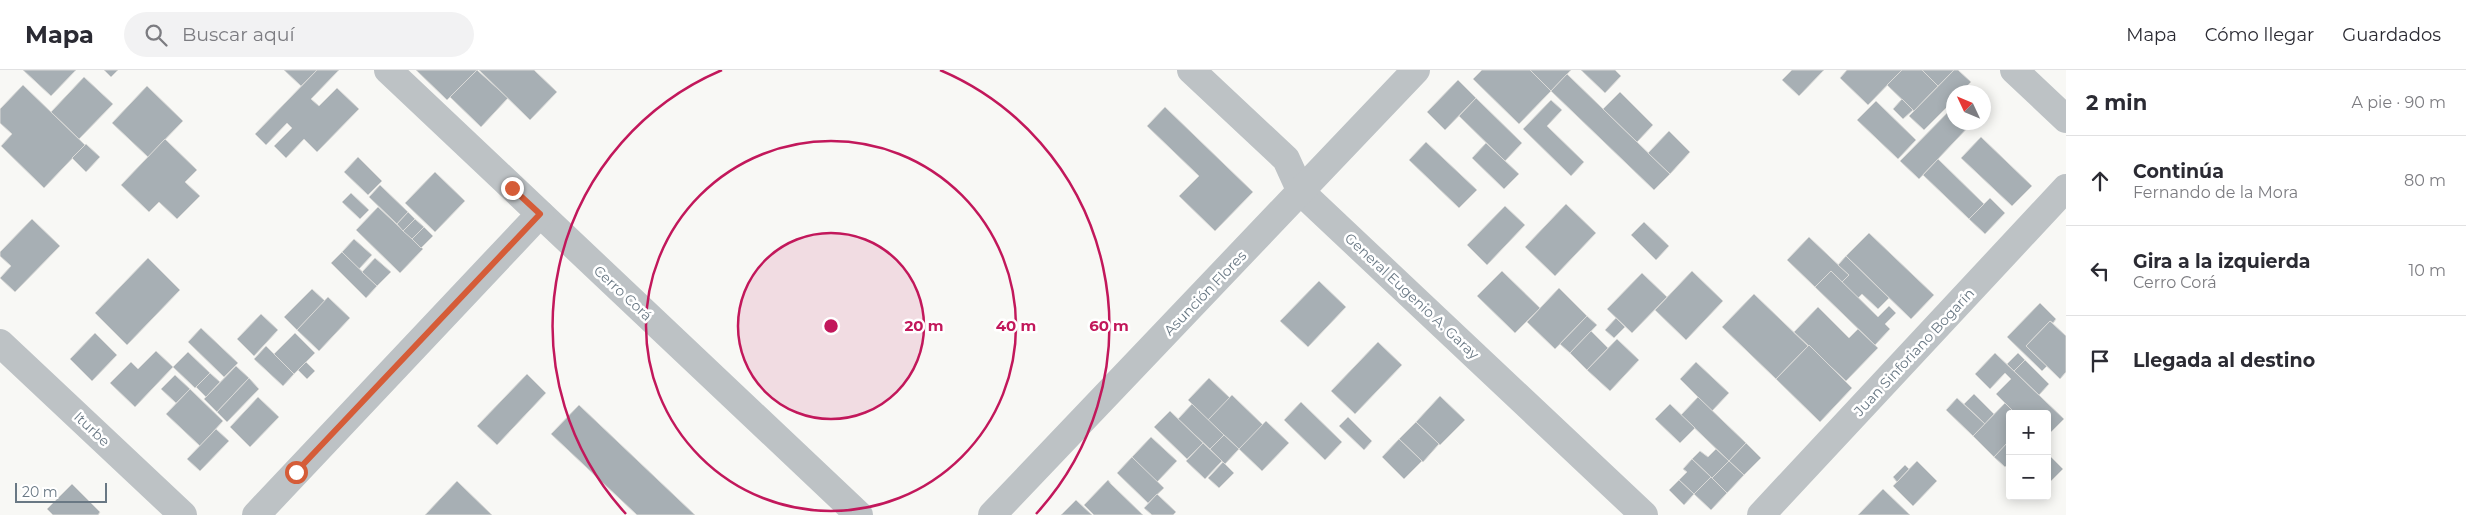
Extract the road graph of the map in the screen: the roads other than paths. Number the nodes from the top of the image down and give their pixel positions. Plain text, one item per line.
1 (388, 70) edge
2 (1191, 70) edge
3 (1416, 70) edge
4 (2014, 70) edge
5 (2066, 119) edge
6 (2066, 188) edge
7 (1302, 192) junction
8 (540, 214) junction
9 (0, 342) edge
10 (183, 515) edge
11 (256, 515) edge
12 (859, 515) edge
13 (992, 515) edge
14 (1644, 515) edge
15 (1761, 515) edge

1 - 8 street, Cerro Corá
2 - 7 street, General Eugenio A. Garay
3 - 7 street, Asunción Flores
4 - 5 street
6 - 15 street, Juan Sinforiano Bogarín
7 - 13 street, Asunción Flores
7 - 14 street, General Eugenio A. Garay
8 - 11 street
8 - 12 street, Cerro Corá
9 - 10 street, Iturbe

